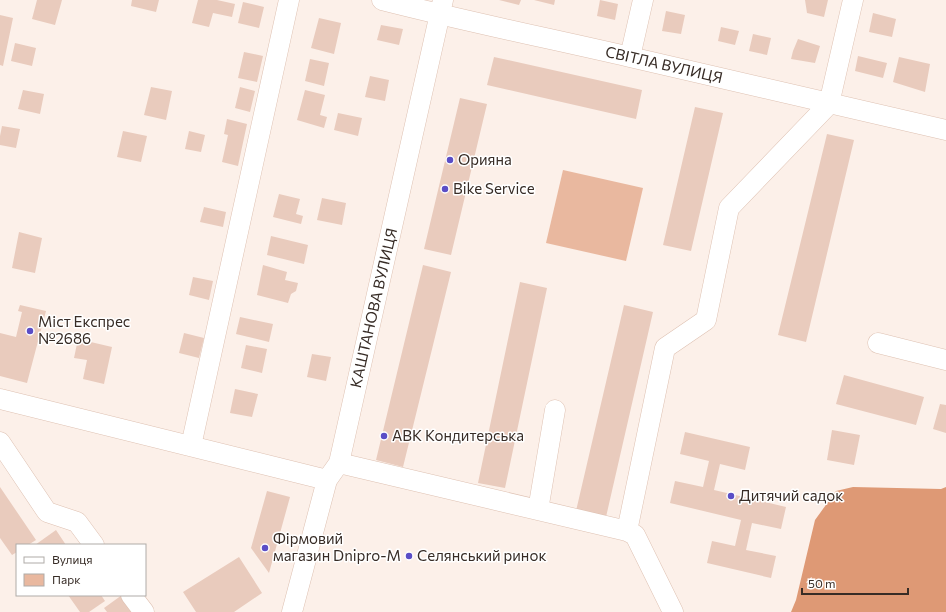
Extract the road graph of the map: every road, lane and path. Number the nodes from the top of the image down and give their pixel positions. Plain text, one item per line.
1 (289, 0) edge
2 (382, 0) edge
3 (643, 0) edge
4 (854, 0) edge
5 (442, 7) edge
6 (630, 57) junction
7 (829, 104) junction
8 (946, 130) edge
9 (878, 343) dead end
10 (946, 360) edge
11 (0, 399) edge
12 (555, 410) dead end
13 (0, 442) edge
14 (190, 446) junction
15 (338, 463) junction
16 (327, 480) junction
17 (538, 510) junction
18 (627, 531) junction
19 (93, 544) edge
20 (132, 596) edge
21 (144, 612) edge
22 (292, 612) edge
23 (673, 612) edge

1 - 14 street
2 - 5 street, СВІТЛА ВУЛИЦЯ
3 - 6 street
4 - 7 street
5 - 6 street, СВІТЛА ВУЛИЦЯ
5 - 15 street, КАШТАНОВА ВУЛИЦЯ
6 - 7 street, СВІТЛА ВУЛИЦЯ
7 - 8 street, СВІТЛА ВУЛИЦЯ
7 - 18 street
9 - 10 street
11 - 14 street
12 - 17 street
13 - 19 street
14 - 16 street
15 - 16 street, КАШТАНОВА ВУЛИЦЯ
15 - 17 street
16 - 22 street, КАШТАНОВА ВУЛИЦЯ
17 - 18 street
18 - 23 street
20 - 21 street

